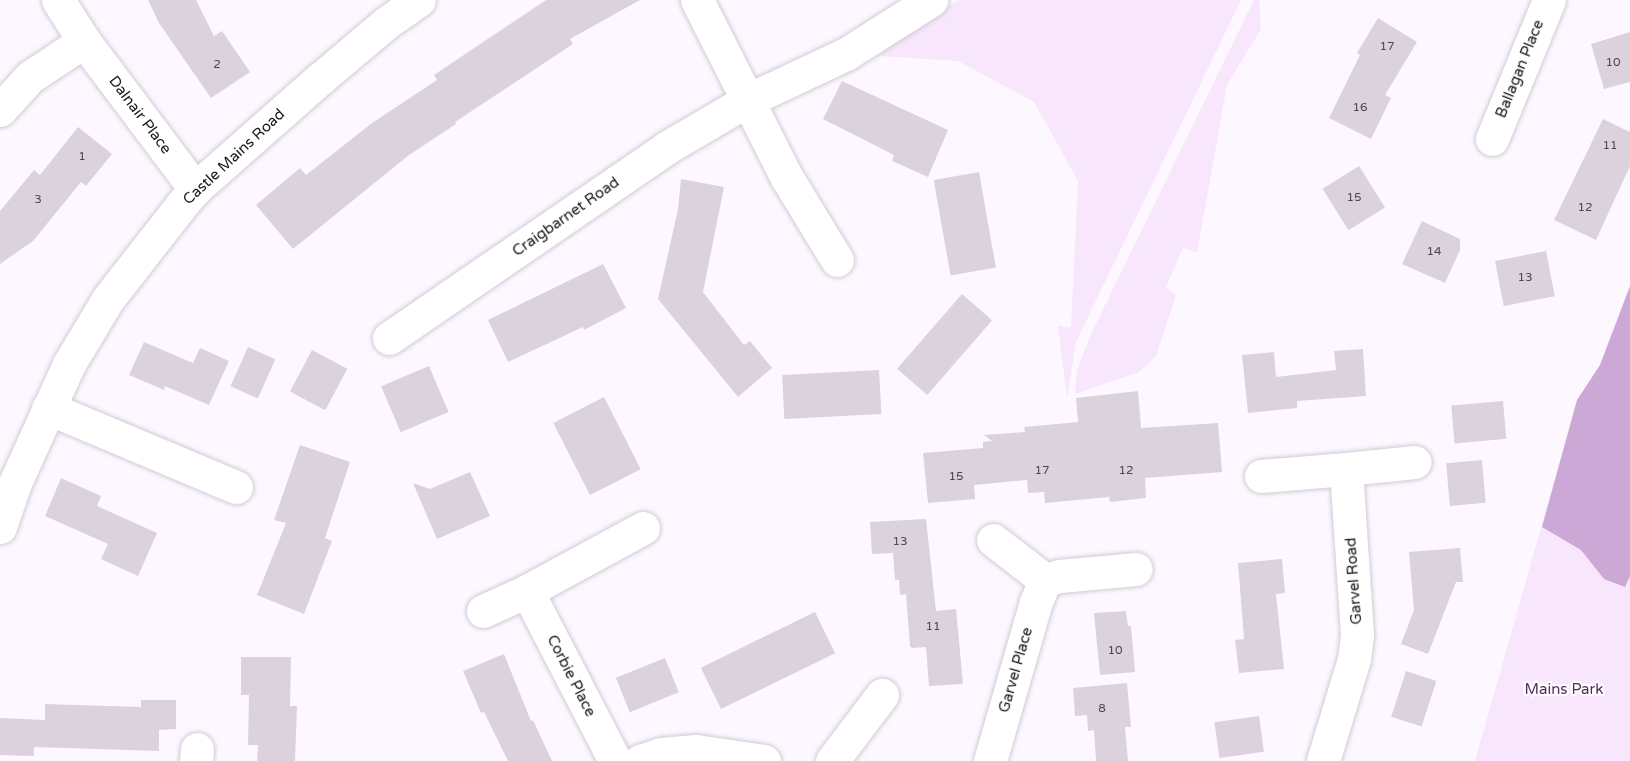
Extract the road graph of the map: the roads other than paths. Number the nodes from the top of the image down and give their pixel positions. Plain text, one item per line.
1 (58, 0) edge
2 (419, 0) edge
3 (697, 0) edge
4 (931, 0) edge
5 (1549, 0) edge
6 (84, 41) junction
7 (746, 101) junction
8 (0, 110) edge
9 (1492, 139) dead end
10 (195, 189) junction
11 (837, 260) dead end
12 (389, 338) dead end
13 (48, 408) junction
14 (1415, 462) dead end
15 (1346, 469) junction
16 (1261, 476) dead end
17 (236, 487) dead end
18 (0, 527) edge
19 (643, 528) dead end
20 (993, 540) dead end
21 (1136, 569) dead end
22 (1045, 580) junction
23 (527, 591) junction
24 (483, 611) dead end
25 (882, 695) dead end
26 (615, 761) edge
27 (640, 761) edge
28 (764, 761) edge
29 (832, 761) edge
30 (990, 761) edge
31 (1323, 761) edge

1 - 6 street, Dalnair Place
2 - 10 street, Castle Mains Road
3 - 7 street
4 - 7 street, Craigbarnet Road
5 - 9 street, Ballagan Place
6 - 8 street
6 - 10 street, Dalnair Place
7 - 11 street
7 - 12 street, Craigbarnet Road
10 - 13 street, Castle Mains Road
13 - 17 street
13 - 18 street, Castle Mains Road
14 - 15 street
15 - 16 street
15 - 31 street, Garvel Road
19 - 23 street
20 - 22 street
21 - 22 street
22 - 30 street, Garvel Place
23 - 24 street
23 - 26 street, Corbie Place
25 - 29 street
27 - 28 street

